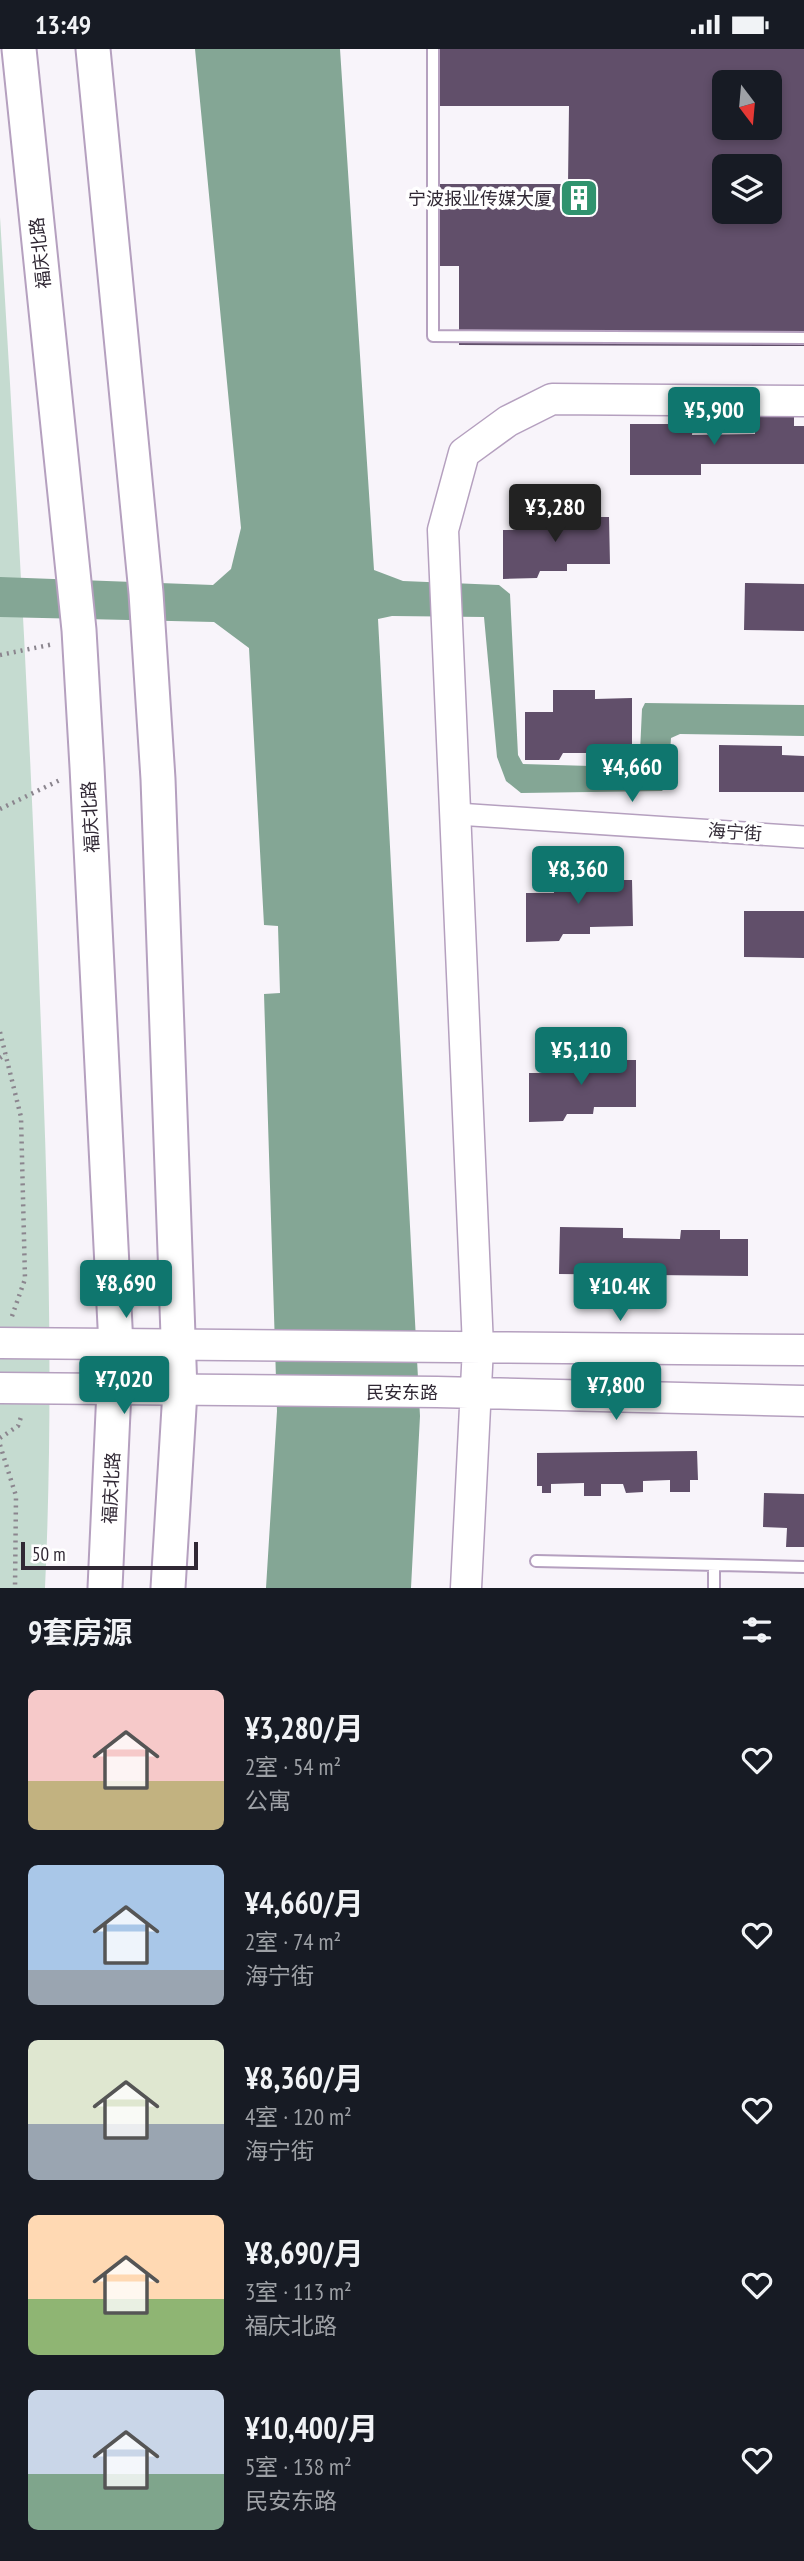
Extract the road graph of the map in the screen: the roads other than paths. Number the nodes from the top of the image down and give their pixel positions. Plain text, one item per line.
1 (19, 49) edge
2 (93, 49) edge
3 (433, 49) edge
4 (804, 338) edge
5 (804, 401) edge
6 (457, 814) junction
7 (804, 837) edge
8 (1, 1343) edge
9 (116, 1346) junction
10 (177, 1346) junction
11 (478, 1347) junction
12 (804, 1350) edge
13 (0, 1388) edge
14 (116, 1390) junction
15 (180, 1391) junction
16 (477, 1394) junction
17 (804, 1401) edge
18 (536, 1561) dead end
19 (714, 1566) junction
20 (804, 1567) edge
21 (105, 1588) edge
22 (168, 1588) edge
23 (466, 1588) edge
24 (714, 1588) edge

1 - 9 main road, 福庆北路
2 - 10 main road
3 - 4 lane
5 - 6 main road
6 - 7 street, 海宁街
6 - 11 main road
8 - 9 main road
9 - 10 main road
9 - 14 main road, 福庆北路
10 - 11 main road
10 - 15 main road
11 - 12 main road
11 - 16 main road
13 - 14 main road, 民安东路
14 - 15 main road, 民安东路
14 - 21 main road, 福庆北路
15 - 16 main road, 民安东路
15 - 22 main road
16 - 17 main road, 民安东路
16 - 23 main road
18 - 19 lane
19 - 20 lane
19 - 24 lane

